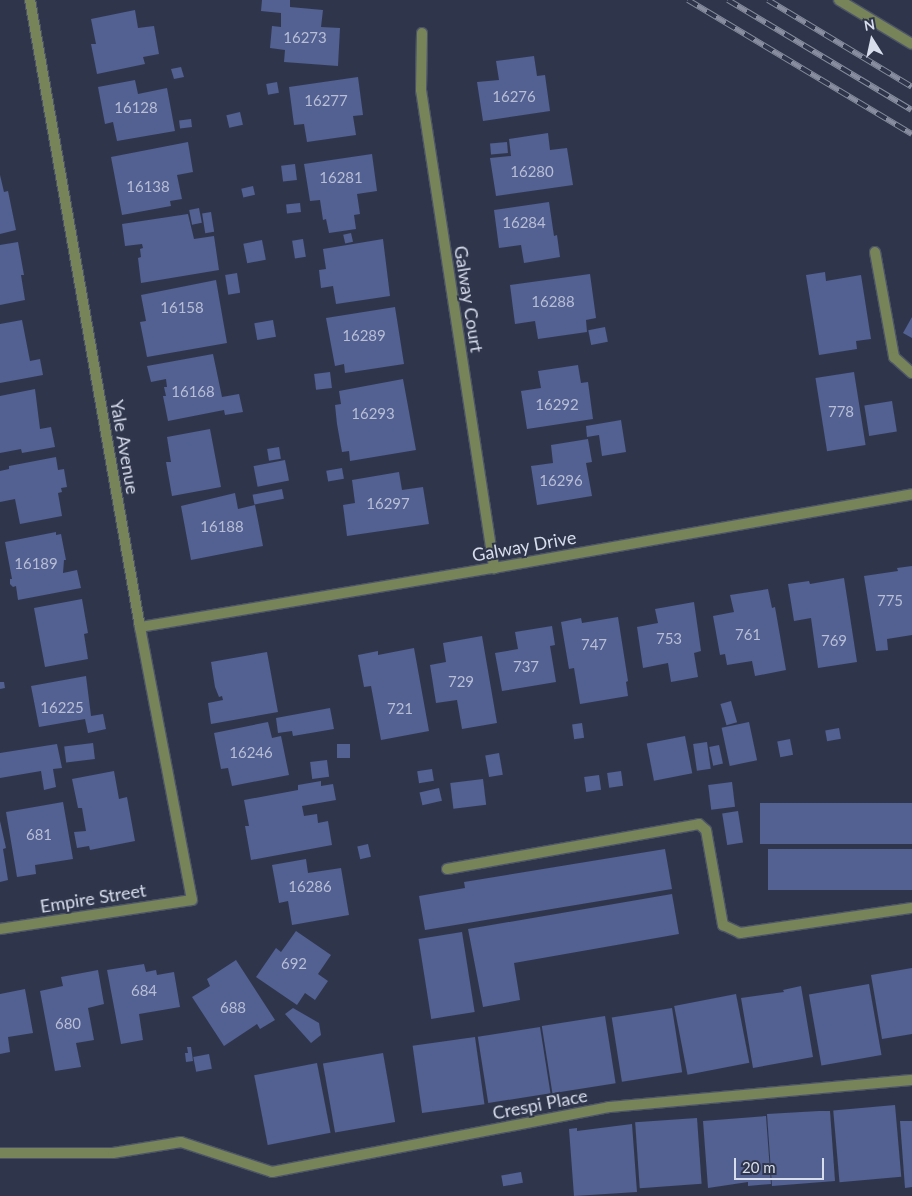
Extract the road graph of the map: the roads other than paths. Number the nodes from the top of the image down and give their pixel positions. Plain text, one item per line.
1 (30, 0) edge
2 (838, 0) edge
3 (422, 34) dead end
4 (912, 44) edge
5 (875, 252) dead end
6 (912, 373) edge
7 (912, 494) edge
8 (494, 568) junction
9 (140, 627) junction
10 (447, 869) dead end
11 (192, 900) joint
12 (912, 908) edge
13 (0, 929) edge
14 (912, 1080) edge
15 (0, 1153) edge

1 - 9 street, Yale Avenue
2 - 4 street
3 - 8 street, Galway Court
5 - 6 street
7 - 8 street, Galway Drive
8 - 9 street, Galway Drive
9 - 11 street, Yale Avenue
10 - 12 street
11 - 13 street, Empire Street
14 - 15 street, Crespi Place

